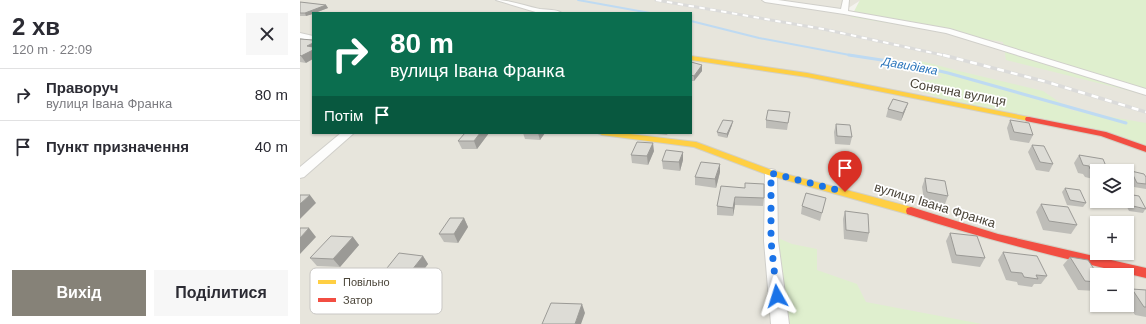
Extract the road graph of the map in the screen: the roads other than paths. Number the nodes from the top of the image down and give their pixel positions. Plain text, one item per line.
1 (499, 0) edge
2 (765, 0) edge
3 (846, 0) edge
4 (549, 12) edge
5 (844, 12) junction
6 (300, 35) edge
7 (312, 39) edge
8 (692, 58) edge
9 (1146, 92) edge
10 (347, 134) edge
11 (609, 134) edge
12 (1146, 149) edge
13 (771, 173) junction
14 (300, 174) edge
15 (1146, 273) edge
16 (780, 324) edge

1 - 4 street
2 - 5 street
3 - 5 street
5 - 9 street
6 - 7 street
8 - 12 street, Сонячна вулиця
10 - 14 street
11 - 13 street, вулиця Івана Франка
13 - 15 street, вулиця Івана Франка
13 - 16 street

